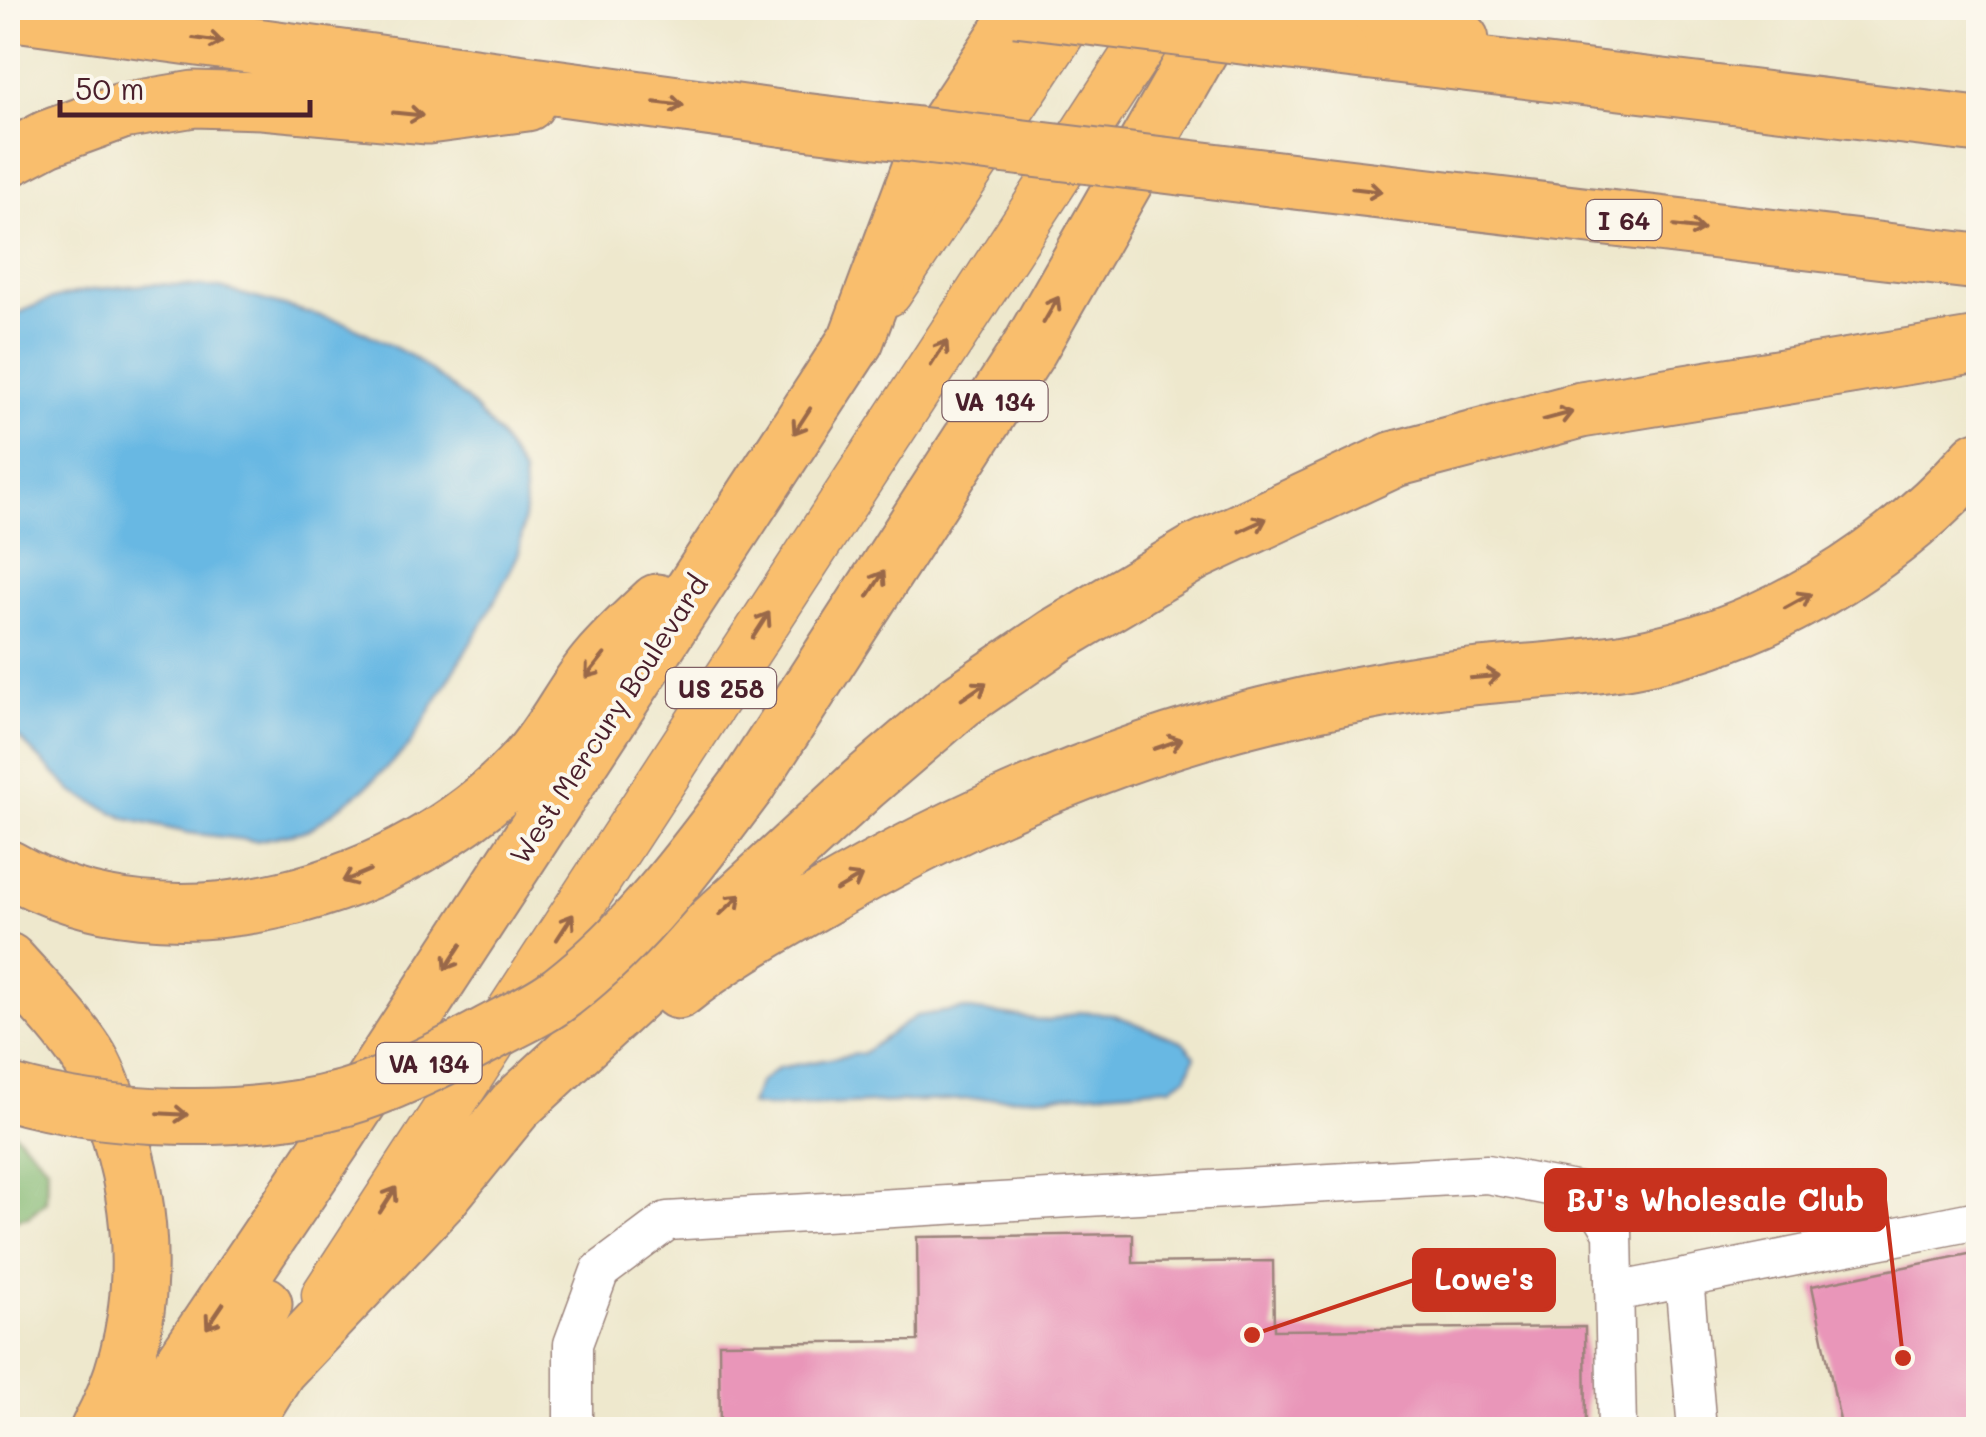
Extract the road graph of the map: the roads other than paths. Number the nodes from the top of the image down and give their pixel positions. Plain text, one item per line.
1 (1016, 8) edge
2 (1024, 8) edge
3 (1076, 8) edge
4 (1166, 8) edge
5 (1224, 8) edge
6 (8, 12) edge
7 (1348, 22) edge
8 (590, 94) junction
9 (1978, 126) edge
10 (8, 159) edge
11 (1978, 262) edge
12 (856, 340) junction
13 (1978, 345) edge
14 (1966, 473) edge
15 (737, 522) junction
16 (8, 868) edge
17 (8, 961) edge
18 (8, 1092) edge
19 (339, 1132) junction
20 (440, 1198) junction
21 (1978, 1220) edge
22 (1684, 1278) junction
23 (1615, 1292) junction
24 (278, 1370) junction
25 (98, 1430) edge
26 (138, 1430) edge
27 (186, 1430) edge
28 (240, 1430) edge
29 (574, 1430) edge
30 (1618, 1430) edge
31 (1696, 1430) edge

1 - 7 highway, bridge
2 - 12 highway
3 - 12 main road, West Mercury Boulevard / US 258
24 -> 4 main road, US 258
18 -> 5 highway, VA 134, bridge
6 -> 8 highway, I 64
7 - 9 highway
10 -> 8 highway
8 -> 11 highway, I 64, bridge
12 -> 15 highway, West Mercury Boulevard / US 258
20 -> 13 highway
20 -> 14 highway
15 -> 16 highway
15 -> 19 highway, West Mercury Boulevard / US 258
17 - 25 highway
19 -> 26 highway, West Mercury Boulevard / US 258
19 - 27 highway
20 - 24 highway
21 - 22 lane
22 - 23 lane
22 - 31 lane
23 - 29 lane
23 - 30 lane
24 - 28 highway, US 258

